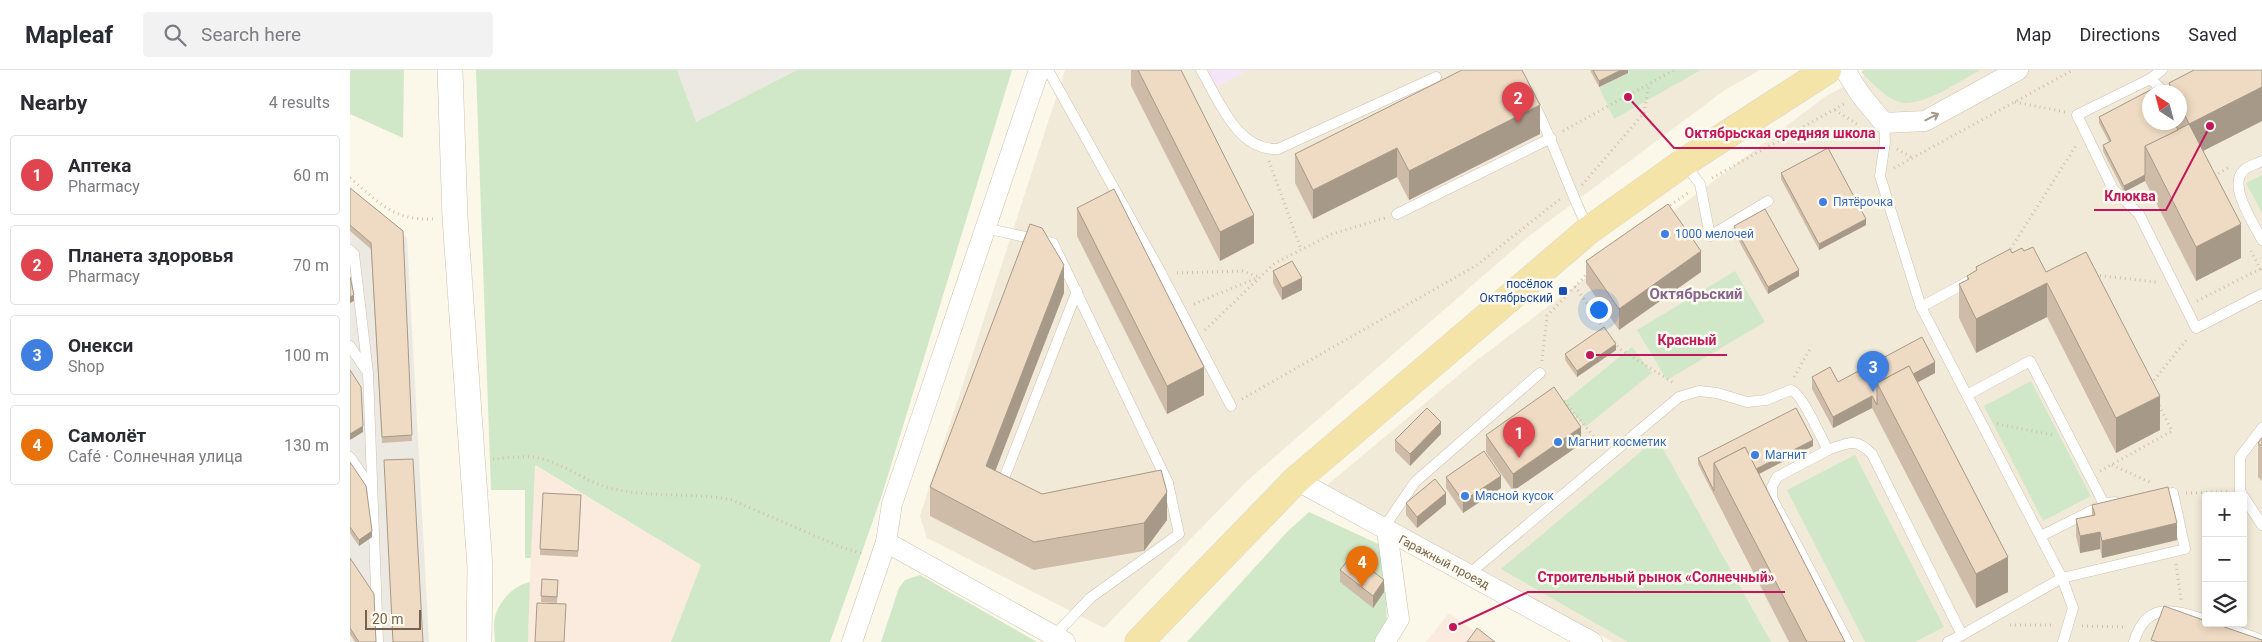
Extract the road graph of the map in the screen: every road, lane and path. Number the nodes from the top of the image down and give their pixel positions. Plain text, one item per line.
1 (450, 70) edge
2 (1039, 70) edge
3 (1048, 70) edge
4 (1201, 70) edge
5 (1674, 70) edge
6 (1827, 70) edge
7 (1845, 70) edge
8 (2018, 70) edge
9 (2073, 70) edge
10 (2162, 70) edge
11 (1436, 77) dead end
12 (2150, 79) junction
13 (1649, 84) junction
14 (2157, 85) edge
15 (1860, 94) junction
16 (1530, 95) edge
17 (2014, 102) junction
18 (2077, 115) junction
19 (1884, 123) junction
20 (2085, 132) junction
21 (1551, 138) junction
22 (1264, 149) junction
23 (2262, 161) edge
24 (1683, 163) junction
25 (2237, 164) dead end
26 (1880, 176) junction
27 (350, 178) edge
28 (1700, 184) junction
29 (2216, 185) edge
30 (1574, 190) junction
31 (1768, 201) dead end
32 (1662, 210) edge
33 (1397, 214) joint
34 (455, 218) junction
35 (985, 228) junction
36 (1589, 230) junction
37 (2262, 240) edge
38 (2247, 243) dead end
39 (350, 250) edge
40 (1302, 250) junction
41 (2000, 265) joint
42 (1594, 267) edge
43 (1161, 273) junction
44 (1260, 277) junction
45 (2097, 283) edge
46 (2173, 283) junction
47 (1576, 286) junction
48 (1077, 292) junction
49 (2262, 294) edge
50 (1921, 307) junction
51 (1180, 310) junction
52 (2196, 328) junction
53 (1196, 339) junction
54 (350, 346) edge
55 (1810, 349) dead end
56 (368, 372) junction
57 (1540, 374) junction
58 (2145, 377) edge
59 (1786, 390) junction
60 (1690, 394) junction
61 (1967, 395) junction
62 (2157, 401) edge
63 (1231, 406) joint
64 (1980, 420) junction
65 (2262, 428) edge
66 (2070, 438) junction
67 (1828, 450) junction
68 (1610, 456) junction
69 (350, 457) edge
70 (472, 460) junction
71 (2084, 464) junction
72 (1296, 480) junction
73 (1168, 483) junction
74 (372, 490) junction
75 (1010, 490) edge
76 (1139, 490) edge
77 (2148, 497) edge
78 (2122, 501) edge
79 (2104, 504) junction
80 (2262, 525) edge
81 (1385, 530) junction
82 (2041, 536) junction
83 (886, 542) junction
84 (2174, 551) junction
85 (1469, 574) junction
86 (2062, 578) junction
87 (365, 581) edge
88 (376, 597) junction
89 (2182, 612) junction
90 (2202, 619) edge
91 (1980, 625) junction
92 (2068, 625) junction
93 (2225, 627) edge
94 (2140, 628) junction
95 (1962, 635) junction
96 (1060, 639) edge
97 (2262, 640) edge
98 (378, 642) edge
99 (479, 642) edge
100 (852, 642) edge
101 (1139, 642) edge
102 (1385, 642) edge
103 (1592, 642) edge
104 (1848, 642) edge
105 (1948, 642) edge
106 (2063, 642) edge
107 (2134, 642) edge

1 - 34 street
2 - 35 street
3 - 43 lane
4 - 22 lane
5 - 13 path
6 - 24 main road
7 - 15 street
19 -> 8 street
9 - 17 path
10 - 12 lane
11 - 22 lane
12 - 14 lane
12 - 18 lane
13 - 21 path
13 - 30 path
15 - 19 street
15 - 28 path
16 - 21 lane
17 - 18 path
17 - 26 path
18 - 20 lane
19 - 26 lane
20 - 41 path
20 - 46 lane
21 - 30 lane
21 - 33 lane
22 - 40 path
23 - 37 lane
24 - 28 lane
24 - 36 main road
25 - 29 path
26 - 50 lane
27 - 34 path
28 - 31 lane
28 - 32 path
30 - 36 lane
30 - 63 path
33 - 40 path
34 - 70 street
35 - 48 lane
35 - 83 street
36 - 72 main road
38 - 46 path
39 - 56 lane
40 - 44 path
41 - 50 lane
42 - 47 path
43 - 44 path
43 - 51 lane
44 - 51 path
44 - 53 path
45 - 46 path
46 - 52 lane
47 - 57 path
47 - 60 path
48 - 73 lane
48 - 75 lane
49 - 52 lane
50 - 61 lane
51 - 53 lane
52 - 58 path
53 - 63 lane
54 - 56 lane
55 - 59 path
56 - 74 lane
57 - 68 path
57 - 81 lane
59 - 60 lane
59 - 67 lane
60 - 68 lane
61 - 64 lane
61 - 66 lane
62 - 71 path
64 - 66 path
64 - 82 lane
65 - 80 lane
66 - 71 lane
67 - 95 lane
67 - 104 lane
68 - 85 lane
69 - 74 lane
70 - 83 path
70 - 99 street
71 - 79 lane
72 - 81 street, Гаражный проезд
72 - 101 main road
73 - 76 lane
73 - 96 lane
74 - 88 lane
77 - 84 lane
78 - 79 lane
79 - 82 lane
81 - 85 street, Гаражный проезд
81 - 102 street
82 - 86 lane
83 - 96 street
83 - 100 street
84 - 86 lane
84 - 89 path
85 - 103 street, Гаражный проезд
86 - 91 lane
86 - 92 lane
87 - 88 lane
88 - 98 lane
89 - 90 lane
89 - 94 lane
91 - 92 path
91 - 95 lane
92 - 94 path
92 - 106 lane
93 - 97 lane
94 - 107 lane
95 - 105 lane

